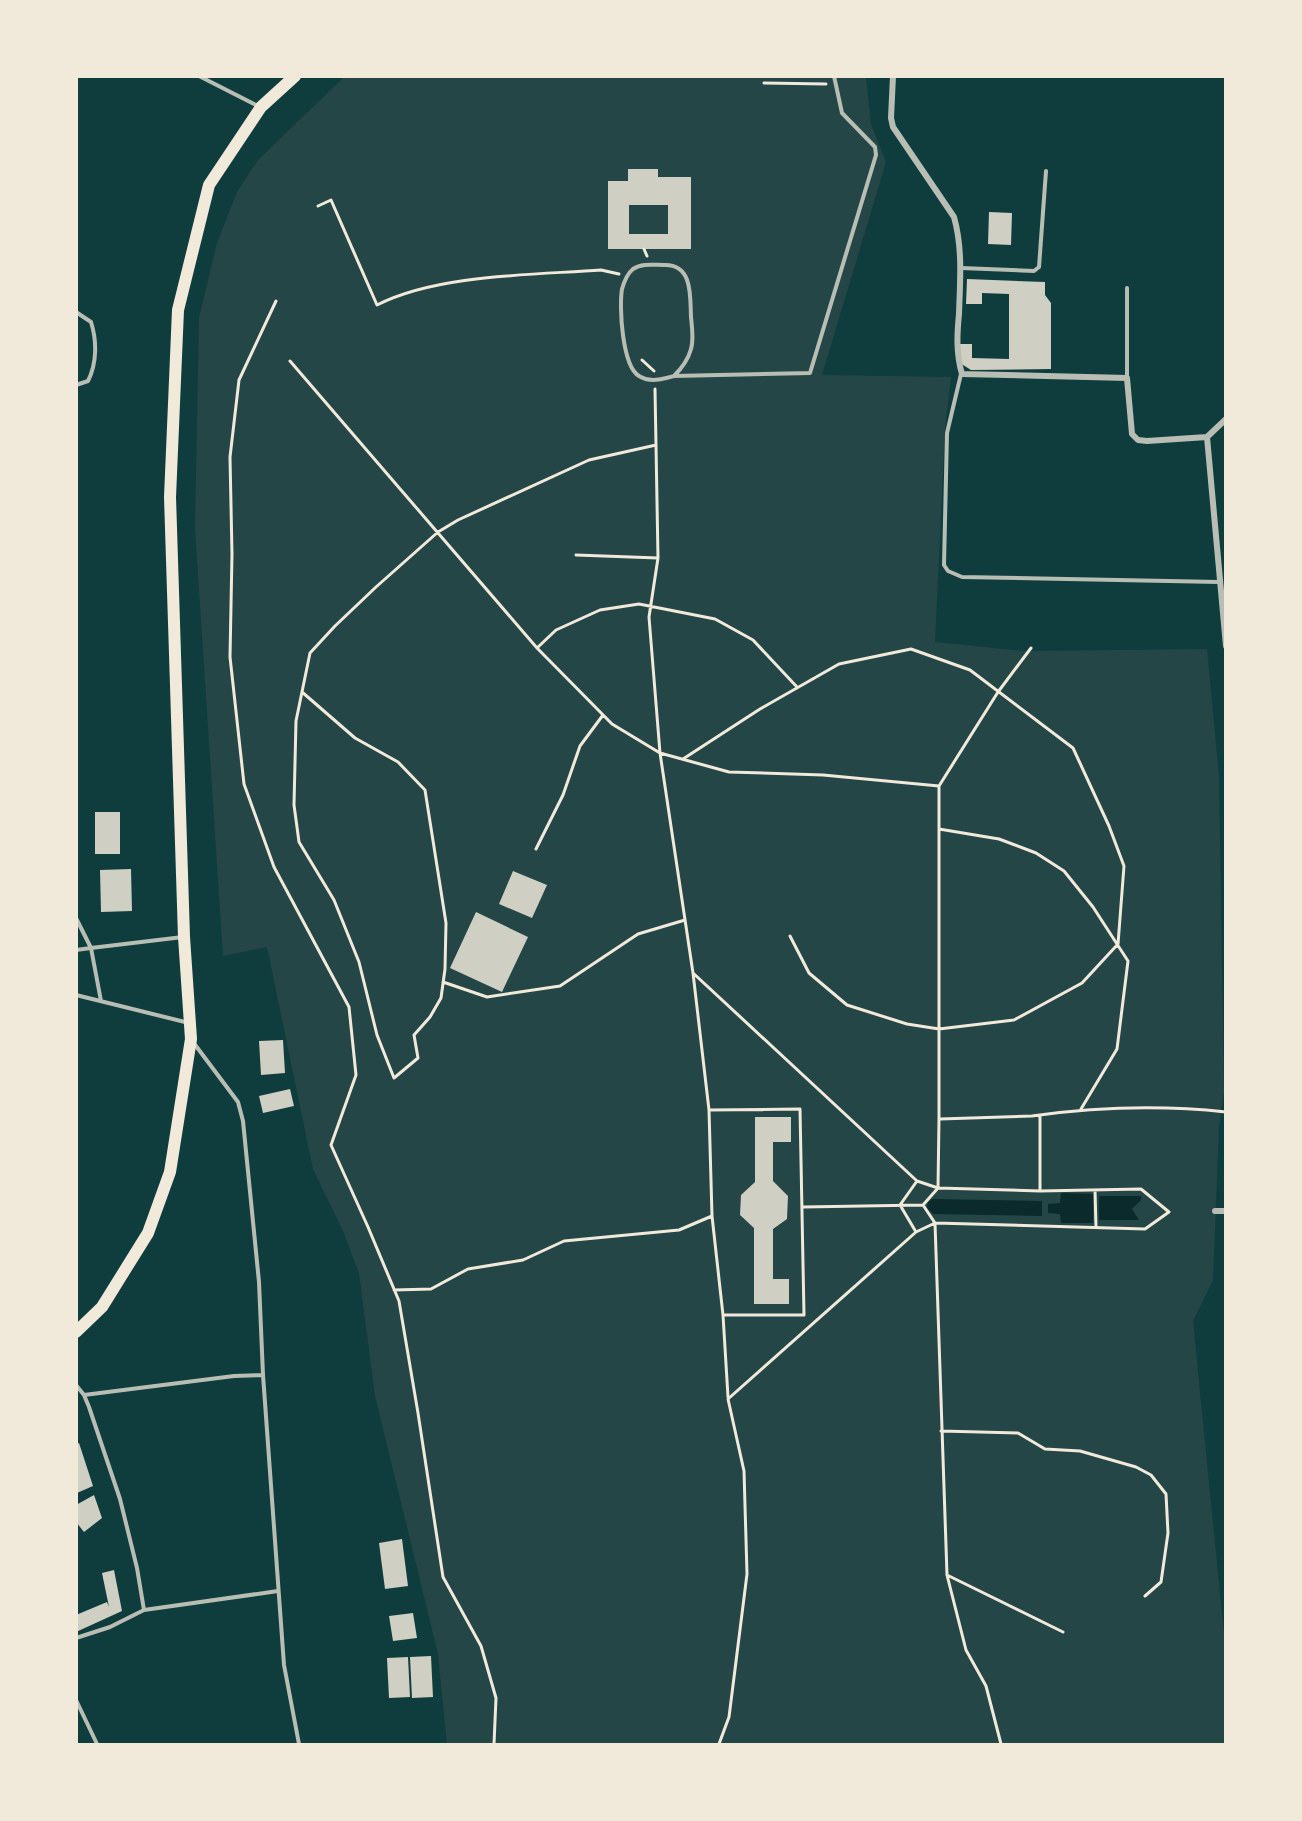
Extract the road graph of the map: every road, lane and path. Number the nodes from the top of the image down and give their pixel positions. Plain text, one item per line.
1 (199, 76) edge
2 (295, 76) edge
3 (834, 76) edge
4 (893, 76) edge
5 (764, 82) dead end
6 (833, 84) dead end
7 (261, 107) junction
8 (1046, 171) dead end
9 (318, 206) dead end
10 (961, 268) junction
11 (627, 275) junction
12 (1127, 288) dead end
13 (276, 301) dead end
14 (76, 312) edge
15 (637, 356) dead end
16 (642, 360) junction
17 (290, 361) dead end
18 (659, 366) dead end
19 (680, 370) junction
20 (654, 371) junction
21 (962, 374) junction
22 (674, 376) junction
23 (1127, 378) junction
24 (655, 380) junction
25 (77, 385) edge
26 (1226, 419) edge
27 (1207, 437) junction
28 (656, 445) junction
29 (438, 532) junction
30 (576, 555) dead end
31 (658, 558) junction
32 (1219, 582) junction
33 (651, 606) junction
34 (1226, 646) edge
35 (537, 648) junction
36 (1031, 648) dead end
37 (797, 687) junction
38 (302, 692) junction
39 (998, 692) junction
40 (603, 715) junction
41 (660, 753) junction
42 (683, 759) junction
43 (939, 786) junction
44 (939, 829) junction
45 (536, 849) dead end
46 (76, 918) edge
47 (685, 920) junction
48 (790, 936) dead end
49 (184, 937) junction
50 (1119, 944) junction
51 (91, 948) junction
52 (76, 950) edge
53 (693, 973) junction
54 (443, 982) junction
55 (76, 995) edge
56 (101, 1001) junction
57 (190, 1023) junction
58 (939, 1029) junction
59 (191, 1039) junction
60 (1082, 1109) junction
61 (709, 1110) junction
62 (1226, 1112) edge
63 (1032, 1116) junction
64 (939, 1119) junction
65 (917, 1181) junction
66 (938, 1188) junction
67 (1095, 1190) junction
68 (1040, 1191) junction
69 (900, 1205) junction
70 (923, 1205) junction
71 (803, 1207) junction
72 (1215, 1211) dead end
73 (1226, 1211) edge
74 (712, 1216) junction
75 (935, 1223) junction
76 (1096, 1227) junction
77 (916, 1232) junction
78 (394, 1290) junction
79 (723, 1315) junction
80 (76, 1332) edge
81 (264, 1375) junction
82 (76, 1385) edge
83 (84, 1395) junction
84 (728, 1399) junction
85 (941, 1431) junction
86 (947, 1575) junction
87 (278, 1591) junction
88 (1145, 1596) dead end
89 (144, 1610) junction
90 (1063, 1632) dead end
91 (76, 1638) edge
92 (76, 1700) edge
93 (97, 1744) edge
94 (299, 1744) edge
95 (494, 1744) edge
96 (719, 1744) edge
97 (1001, 1744) edge

1 - 7 lane
2 - 7 main road
3 - 22 lane
4 - 10 street
5 - 6 path
7 - 49 main road
8 - 10 lane
9 - 11 path
10 - 21 street
11 - 19 lane
11 - 24 lane
12 - 23 lane
13 - 78 path
14 - 25 lane
15 - 16 path
16 - 18 path
16 - 20 path
17 - 29 path
19 - 20 path
19 - 22 lane
20 - 24 path
21 - 23 street
21 - 32 lane
22 - 24 lane
23 - 27 street
24 - 28 path
26 - 27 street
27 - 32 street
28 - 29 path
28 - 31 path
29 - 35 path
29 - 38 path
30 - 31 path
31 - 33 path
32 - 34 street
33 - 35 path
33 - 37 path
33 - 41 path
35 - 40 path
36 - 39 path
37 - 39 path
37 - 42 path
38 - 54 path
38 - 54 path
39 - 43 path
39 - 50 path
40 - 41 path
40 - 45 path
41 - 42 path
41 - 47 path
42 - 43 path
43 - 44 path
44 - 50 path
44 - 58 path
46 - 51 lane
47 - 53 path
47 - 54 path
48 - 58 path
49 - 51 lane
49 - 57 main road
50 - 58 path
50 - 60 path
51 - 52 lane
51 - 56 lane
53 - 61 path
53 - 65 path
55 - 56 lane
56 - 57 lane
57 - 59 main road
58 - 64 path
59 - 80 main road
59 - 81 lane
60 - 62 path
60 - 63 path
61 - 71 path
61 - 74 path
63 - 64 path
63 - 68 path
64 - 66 path
65 - 66 path
65 - 69 path
66 - 68 path
66 - 70 path
67 - 68 path
67 - 76 path
67 - 76 path
69 - 70 path
69 - 71 path
69 - 77 path
70 - 75 path
71 - 79 path
72 - 73 street
74 - 78 path
74 - 79 path
75 - 76 path
75 - 77 path
75 - 85 path
77 - 84 path
78 - 95 path
79 - 84 path
81 - 83 lane
81 - 87 lane
82 - 83 lane
83 - 89 lane
84 - 96 path
85 - 86 path
85 - 88 path
86 - 90 path
86 - 97 path
87 - 89 lane
87 - 94 lane
89 - 91 lane
92 - 93 lane

